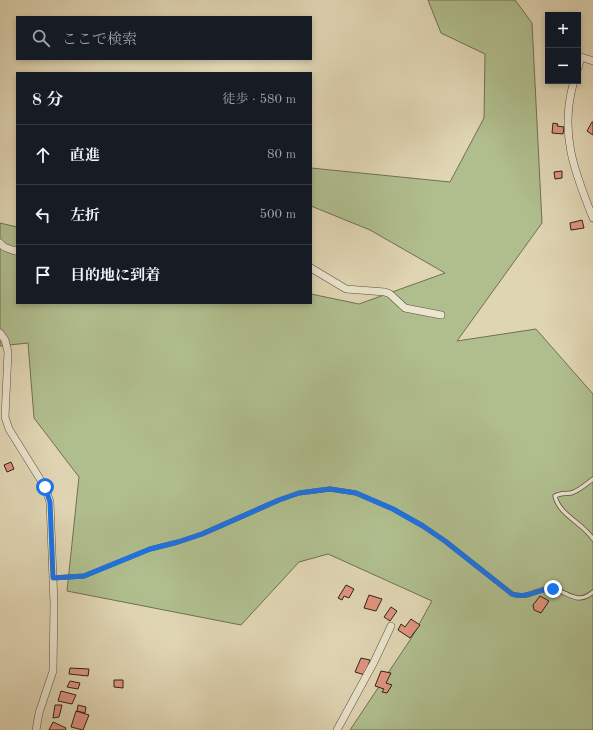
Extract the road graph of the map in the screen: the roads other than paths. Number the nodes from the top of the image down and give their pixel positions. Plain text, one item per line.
1 (581, 57) edge
2 (593, 61) edge
3 (573, 84) edge
4 (593, 218) edge
5 (0, 243) edge
6 (16, 250) edge
7 (312, 269) edge
8 (441, 315) dead end
9 (0, 333) edge
10 (593, 479) edge
11 (593, 539) edge
12 (53, 578) junction
13 (593, 592) edge
14 (391, 626) dead end
15 (36, 730) edge
16 (338, 730) edge

1 - 2 street
3 - 4 street
5 - 6 street
7 - 8 street
9 - 12 street
10 - 11 lane
12 - 13 lane
12 - 15 street
14 - 16 street

